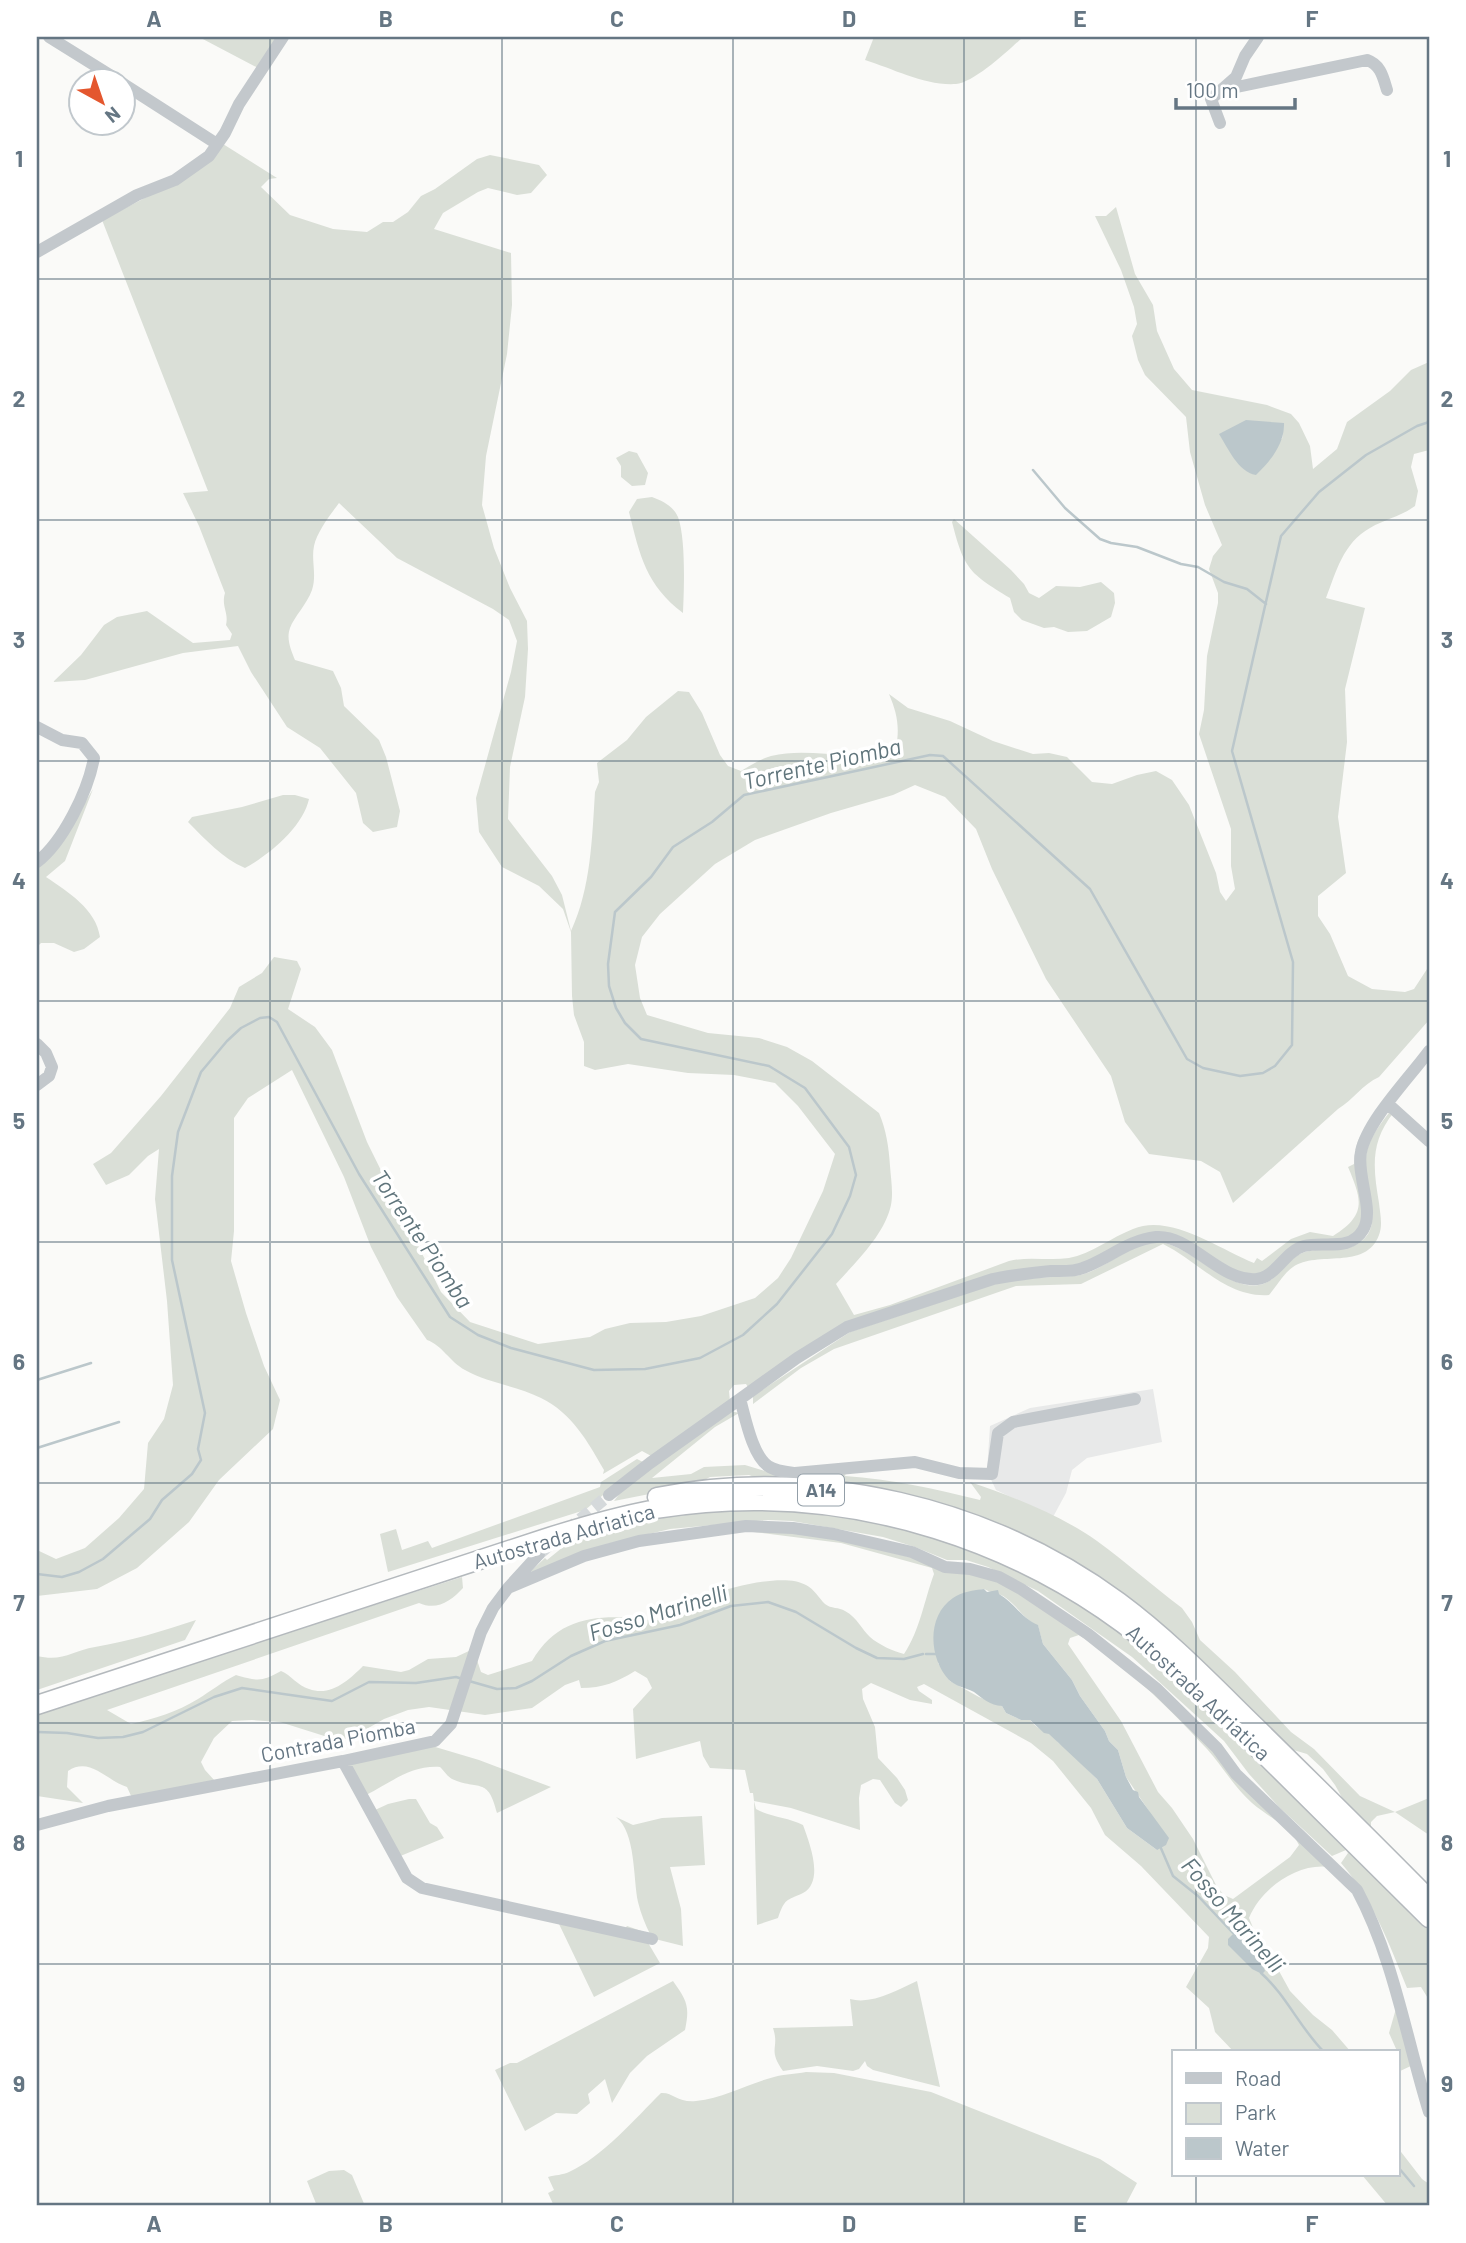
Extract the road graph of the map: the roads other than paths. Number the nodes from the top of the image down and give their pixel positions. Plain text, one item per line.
1 (49, 37) edge
2 (283, 37) edge
3 (1258, 37) edge
4 (96, 66) edge
5 (1229, 86) junction
6 (1387, 90) dead end
7 (136, 92) edge
8 (1220, 123) dead end
9 (217, 144) junction
10 (37, 252) edge
11 (37, 727) edge
12 (37, 862) edge
13 (37, 1044) edge
14 (1429, 1051) edge
15 (37, 1085) edge
16 (1388, 1104) junction
17 (1429, 1141) edge
18 (740, 1399) junction
19 (1135, 1399) dead end
20 (609, 1495) tunnel mouth
21 (539, 1554) tunnel mouth
22 (508, 1588) junction
23 (95, 1681) junction
24 (37, 1695) edge
25 (37, 1705) edge
26 (343, 1761) junction
27 (37, 1825) edge
28 (1429, 1899) edge
29 (1429, 1918) edge
30 (652, 1939) dead end
31 (1429, 2112) edge

1 - 4 street
2 - 9 street
3 - 5 street
5 - 6 street
5 - 8 street
7 - 9 street
9 - 10 street
11 - 12 street
13 - 15 street
14 - 16 street
16 - 17 street
16 - 18 street
18 - 19 street
18 - 20 street
21 - 22 street, Contrada Piomba
22 - 26 street, Contrada Piomba
22 - 31 street
23 - 24 highway, Autostrada Adriatica / A14
23 - 25 highway, Autostrada Adriatica / A14
23 - 28 highway, Autostrada Adriatica / A14
23 - 29 highway, Autostrada Adriatica / A14
26 - 27 street, Contrada Piomba
26 - 30 street

